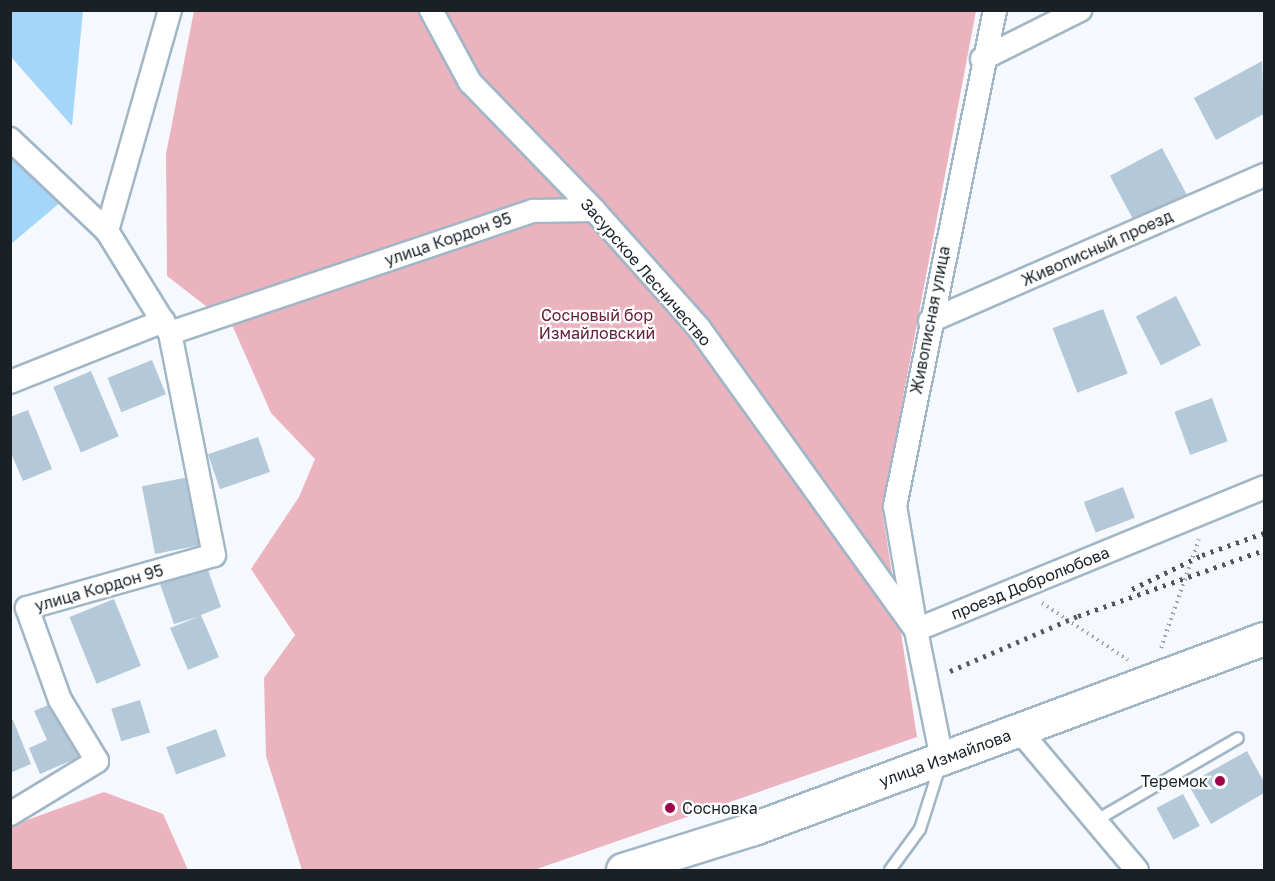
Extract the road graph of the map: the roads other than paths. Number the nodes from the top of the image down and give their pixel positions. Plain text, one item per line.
1 (170, 10) edge
2 (431, 10) edge
3 (995, 10) edge
4 (1080, 10) edge
5 (982, 60) junction
6 (10, 139) edge
7 (1264, 175) edge
8 (594, 210) junction
9 (107, 231) junction
10 (930, 321) junction
11 (166, 327) junction
12 (10, 382) edge
13 (1264, 487) edge
14 (916, 630) junction
15 (1264, 639) edge
16 (1019, 730) junction
17 (1238, 738) dead end
18 (942, 759) junction
19 (10, 814) edge
20 (1095, 821) junction
21 (623, 870) edge
22 (890, 870) edge
23 (1137, 870) edge

1 - 9 street
2 - 8 street, Засурское Лесничество
3 - 5 street, Живописная улица
4 - 5 street
5 - 10 street, Живописная улица
6 - 9 street, улица Кордон 95
7 - 10 street, Живописный проезд
8 - 11 street, улица Кордон 95
8 - 14 street, Засурское Лесничество
9 - 11 street, улица Кордон 95
10 - 14 street, Живописная улица
11 - 12 street, улица Кордон 95
11 - 19 street, улица Кордон 95
13 - 14 street, проезд Добролюбова
14 - 18 street
15 - 16 main road, улица Измайлова
16 - 18 main road, улица Измайлова
16 - 20 street
17 - 20 lane
18 - 21 main road, улица Измайлова
18 - 22 lane
20 - 23 street

